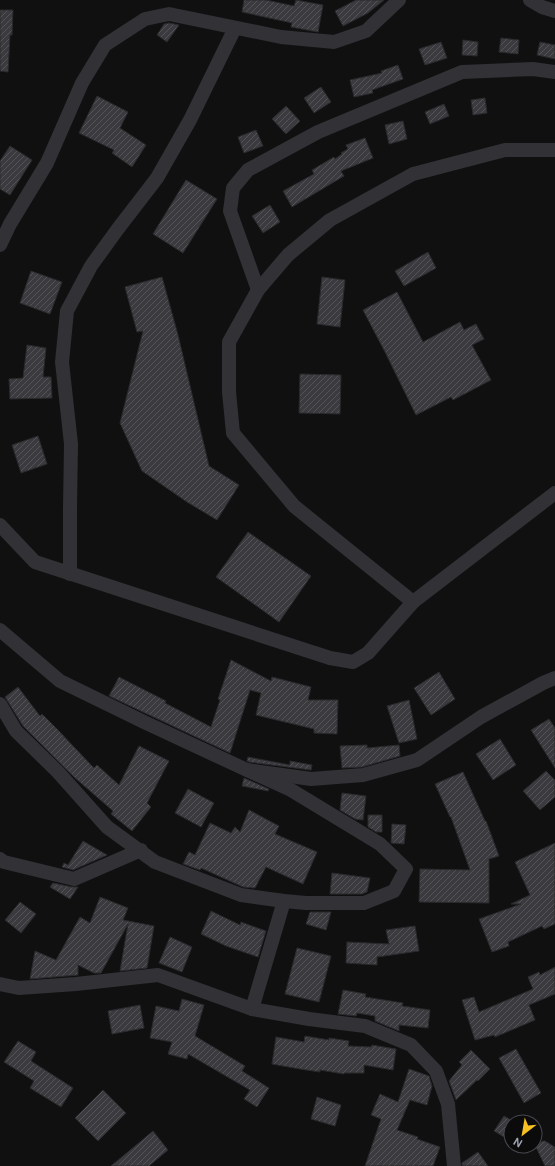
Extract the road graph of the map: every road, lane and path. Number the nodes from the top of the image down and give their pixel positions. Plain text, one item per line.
1 (399, 0) edge
2 (530, 0) edge
3 (555, 11) edge
4 (235, 28) junction
5 (555, 72) edge
6 (555, 150) edge
7 (0, 245) edge
8 (258, 290) junction
9 (555, 493) edge
10 (0, 525) edge
11 (70, 574) junction
12 (413, 602) junction
13 (0, 630) edge
14 (555, 678) edge
15 (0, 704) edge
16 (247, 770) junction
17 (141, 850) junction
18 (0, 859) edge
19 (284, 901) junction
20 (0, 984) edge
21 (252, 1009) junction
22 (454, 1166) edge

1 - 4 street
2 - 3 street
4 - 7 street
4 - 11 street
5 - 8 street
6 - 8 street
8 - 12 street
9 - 12 street
10 - 11 street
11 - 12 street
13 - 16 street
14 - 16 street
15 - 17 street
16 - 19 street
17 - 18 street
17 - 19 street
19 - 21 street
20 - 21 street
21 - 22 street

